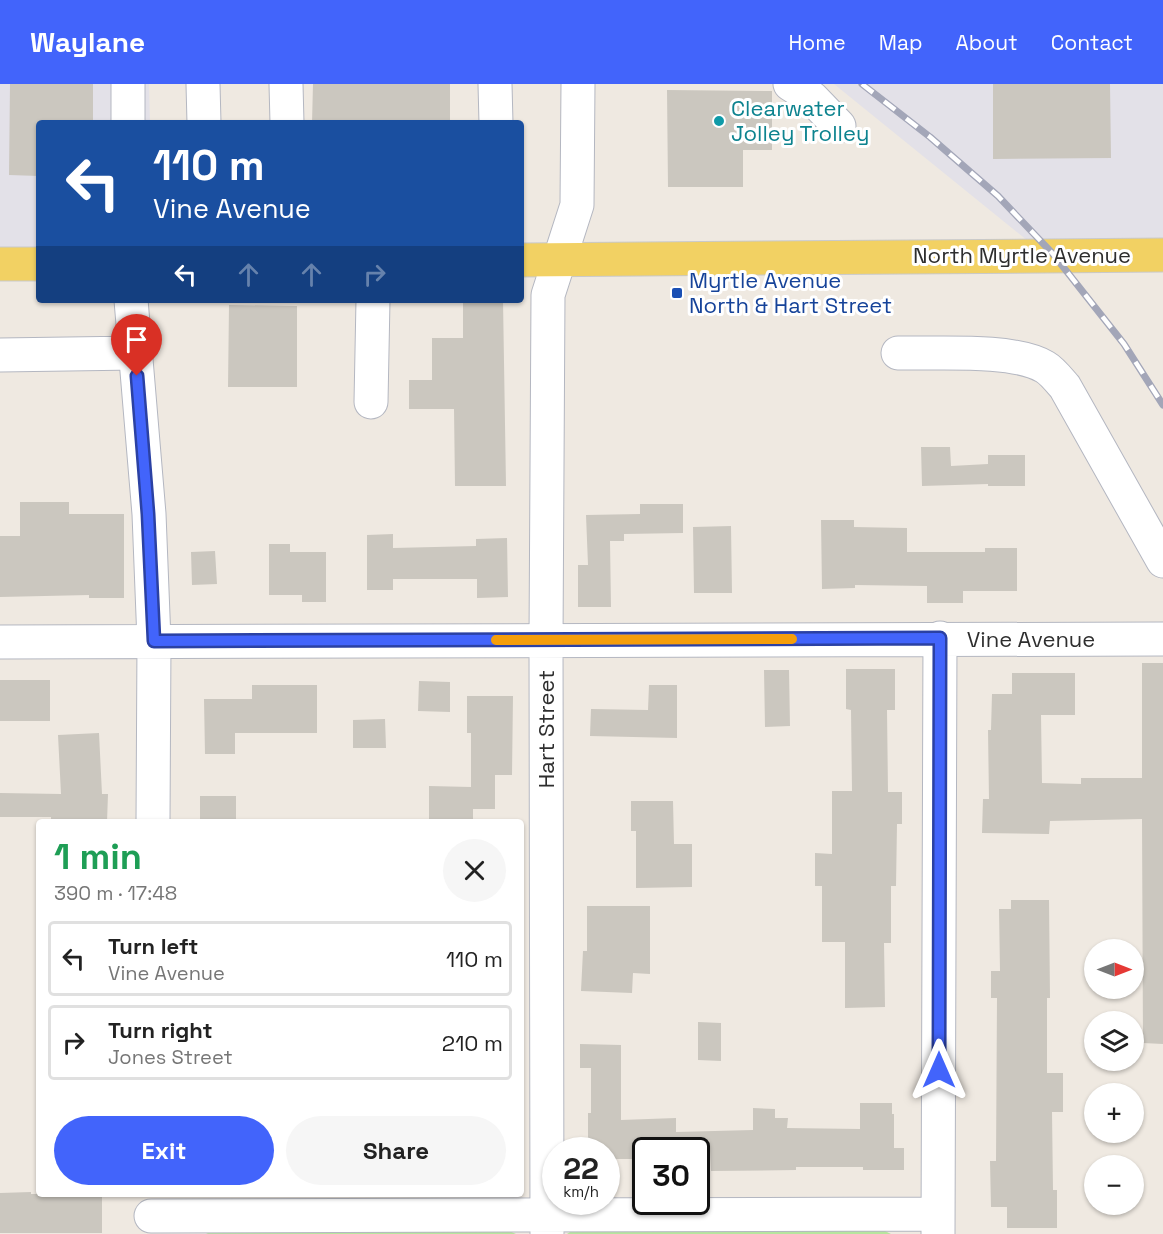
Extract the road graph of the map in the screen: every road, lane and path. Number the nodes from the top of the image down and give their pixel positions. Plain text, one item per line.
1 (128, 84) edge
2 (203, 84) edge
3 (286, 84) edge
4 (495, 84) edge
5 (578, 84) edge
6 (790, 84) edge
7 (128, 120) edge
8 (204, 120) edge
9 (286, 120) edge
10 (496, 120) edge
11 (839, 126) dead end
12 (1163, 255) edge
13 (560, 259) junction
14 (524, 260) edge
15 (0, 264) edge
16 (36, 264) edge
17 (131, 303) edge
18 (373, 303) edge
19 (135, 353) junction
20 (897, 353) dead end
21 (0, 355) edge
22 (371, 402) dead end
23 (1163, 561) edge
24 (940, 638) junction
25 (1163, 639) edge
26 (546, 640) junction
27 (154, 641) junction
28 (0, 642) edge
29 (153, 819) edge
30 (533, 1016) edge
31 (151, 1215) edge
32 (547, 1224) edge
33 (938, 1224) edge

1 - 7 street
2 - 8 street
3 - 9 street
4 - 10 street
5 - 13 street, Hart Street
6 - 11 street
12 - 13 main road, North Myrtle Avenue
13 - 14 main road, North Myrtle Avenue
13 - 26 street, Hart Street
15 - 16 main road
17 - 19 street
18 - 22 street
19 - 21 street
19 - 27 street
20 - 23 street
24 - 25 street, Vine Avenue
24 - 26 street, Vine Avenue
24 - 33 street
26 - 27 street, Vine Avenue
26 - 30 street, Hart Street
27 - 28 street, Vine Avenue
27 - 29 street
30 - 32 street, Hart Street
31 - 32 street
32 - 33 street

